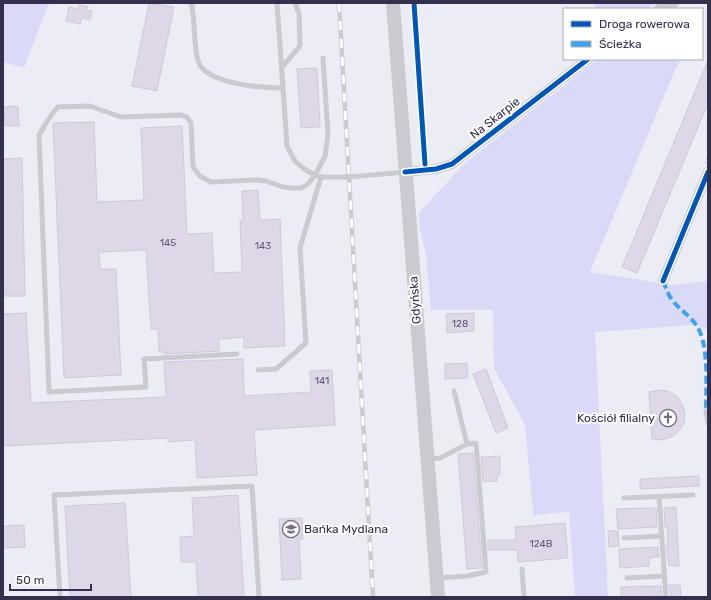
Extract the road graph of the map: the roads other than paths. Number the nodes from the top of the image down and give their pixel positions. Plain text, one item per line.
1 (190, 3) edge
2 (277, 3) edge
3 (295, 3) edge
4 (392, 3) edge
5 (674, 3) edge
6 (662, 8) edge
7 (323, 58) dead end
8 (587, 60) edge
9 (282, 67) junction
10 (283, 88) junction
11 (405, 172) junction
12 (708, 172) edge
13 (315, 175) junction
14 (321, 177) junction
15 (663, 281) dead end
16 (237, 354) dead end
17 (258, 370) dead end
18 (454, 391) dead end
19 (706, 411) dead end
20 (708, 423) edge
21 (467, 444) junction
22 (428, 459) junction
23 (693, 495) dead end
24 (660, 497) junction
25 (624, 498) dead end
26 (662, 536) junction
27 (624, 538) dead end
28 (522, 570) dead end
29 (664, 576) junction
30 (437, 578) junction
31 (627, 578) dead end
32 (60, 597) edge
33 (259, 597) edge
34 (438, 597) edge
35 (524, 597) edge
36 (666, 597) edge

1 - 10 lane
2 - 9 lane
3 - 9 lane
4 - 11 main road, Gdyńska
5 - 6 street
7 - 13 lane
8 - 11 street, Na Skarpie
9 - 10 lane
10 - 13 lane
11 - 14 lane
11 - 22 main road, Gdyńska
12 - 15 street
13 - 14 lane
13 - 16 lane
14 - 17 lane
18 - 21 lane
19 - 20 lane
21 - 22 lane
21 - 30 lane
22 - 30 main road, Gdyńska
23 - 24 lane
24 - 25 lane
24 - 26 lane
26 - 27 lane
26 - 29 lane
28 - 35 lane
29 - 31 lane
29 - 36 lane
30 - 34 main road, Gdyńska
32 - 33 lane

